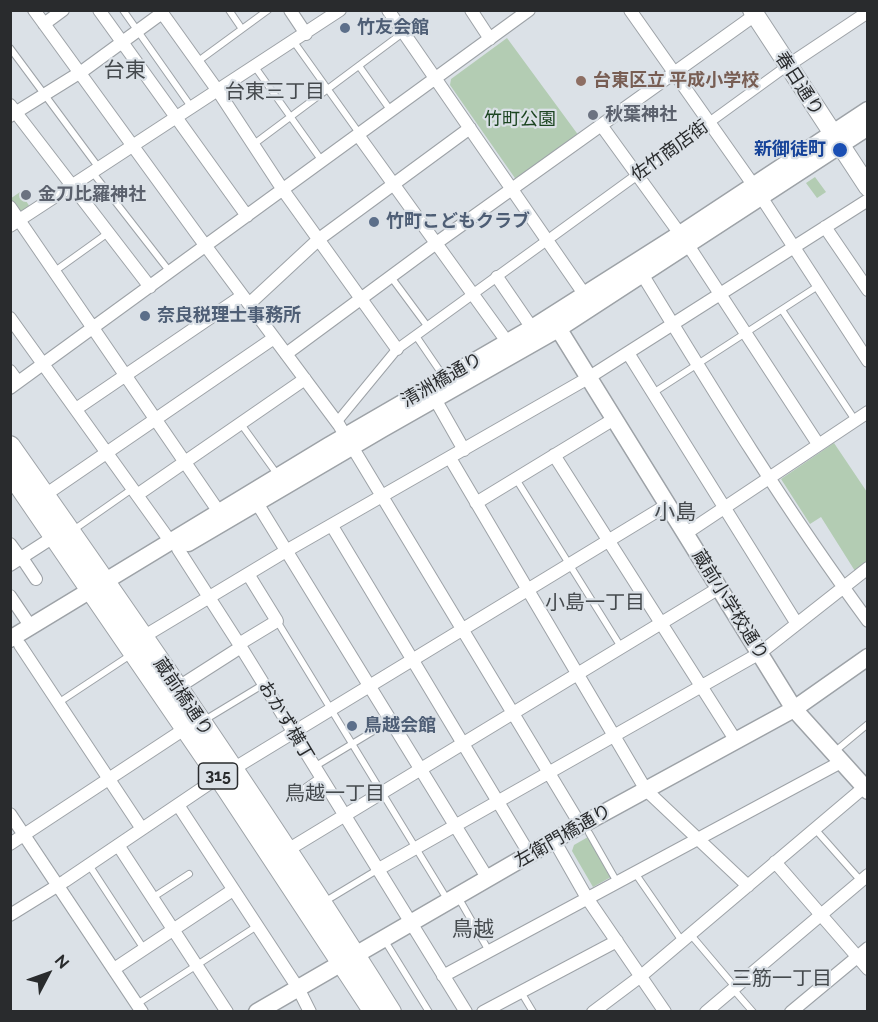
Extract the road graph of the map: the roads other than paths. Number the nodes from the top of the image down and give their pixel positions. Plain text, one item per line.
1 (34, 10) edge
2 (63, 10) edge
3 (99, 10) edge
4 (123, 10) edge
5 (229, 10) edge
6 (268, 10) edge
7 (290, 10) edge
8 (340, 10) edge
9 (388, 10) edge
10 (471, 10) edge
11 (529, 10) edge
12 (631, 11) edge
13 (164, 12) edge
14 (866, 12) edge
15 (753, 13) edge
16 (44, 24) junction
17 (242, 29) junction
18 (138, 31) junction
19 (404, 32) junction
20 (306, 34) junction
21 (490, 39) junction
22 (122, 42) junction
23 (294, 42) junction
24 (10, 48) edge
25 (197, 62) junction
26 (359, 66) junction
27 (787, 66) junction
28 (255, 68) junction
29 (80, 73) junction
30 (674, 73) junction
31 (436, 78) junction
32 (327, 89) junction
33 (218, 91) junction
34 (44, 95) junction
35 (192, 108) junction
36 (12, 111) edge
37 (391, 111) junction
38 (867, 111) edge
39 (290, 117) junction
40 (177, 119) junction
41 (709, 123) junction
42 (601, 126) junction
43 (867, 126) edge
44 (470, 128) junction
45 (358, 135) junction
46 (836, 141) junction
47 (254, 144) junction
48 (134, 146) junction
49 (322, 161) junction
50 (96, 171) junction
51 (637, 175) junction
52 (393, 185) junction
53 (72, 186) junction
54 (867, 187) edge
55 (283, 190) junction
56 (512, 190) junction
57 (758, 191) junction
58 (867, 200) edge
59 (10, 207) edge
60 (246, 216) junction
61 (15, 223) edge
62 (825, 227) junction
63 (109, 233) junction
64 (553, 236) dead end
65 (319, 239) junction
66 (684, 239) junction
67 (435, 244) junction
68 (542, 244) dead end
69 (206, 246) junction
70 (794, 248) junction
71 (55, 271) junction
72 (170, 272) junction
73 (642, 274) junction
74 (391, 277) junction
75 (497, 277) junction
76 (818, 286) junction
77 (150, 287) junction
78 (867, 290) edge
79 (720, 294) junction
80 (473, 295) junction
81 (361, 299) junction
82 (246, 300) junction
83 (589, 301) junction
84 (782, 310) junction
85 (10, 318) edge
86 (554, 322) junction
87 (673, 325) junction
88 (94, 327) junction
89 (428, 327) junction
90 (532, 328) junction
91 (746, 333) junction
92 (416, 336) junction
93 (274, 338) junction
94 (507, 343) junction
95 (397, 349) junction
96 (628, 353) junction
97 (286, 354) junction
98 (867, 361) edge
99 (44, 364) junction
100 (698, 364) junction
101 (10, 371) edge
102 (126, 374) junction
103 (588, 378) junction
104 (305, 379) junction
105 (445, 379) junction
106 (14, 385) edge
107 (653, 393) junction
108 (435, 399) junction
109 (76, 409) junction
110 (867, 412) edge
111 (155, 418) junction
112 (614, 419) junction
113 (855, 420) junction
114 (337, 422) junction
115 (240, 423) junction
116 (349, 442) junction
117 (818, 444) junction
118 (10, 446) edge
119 (464, 450) junction
120 (106, 452) junction
121 (554, 456) junction
122 (450, 458) junction
123 (185, 462) junction
124 (10, 472) edge
125 (278, 476) junction
126 (770, 476) junction
127 (516, 479) junction
128 (135, 491) junction
129 (45, 495) junction
130 (382, 497) junction
131 (257, 503) junction
132 (476, 503) junction
133 (668, 505) junction
134 (724, 508) junction
135 (219, 512) junction
136 (332, 526) junction
137 (63, 534) junction
138 (686, 534) junction
139 (609, 541) junction
140 (10, 544) edge
141 (174, 545) junction
142 (286, 551) junction
143 (18, 561) edge
144 (570, 565) junction
145 (867, 568) edge
146 (248, 574) junction
147 (36, 579) dead end
148 (719, 588) junction
149 (843, 588) junction
150 (102, 590) junction
151 (528, 591) junction
152 (10, 596) edge
153 (209, 597) junction
154 (277, 621) junction
155 (867, 621) edge
156 (661, 623) junction
157 (797, 624) junction
158 (31, 627) junction
159 (463, 630) junction
160 (14, 645) edge
161 (139, 645) junction
162 (240, 645) junction
163 (621, 647) junction
164 (760, 653) junction
165 (867, 657) edge
166 (413, 660) junction
167 (577, 674) junction
168 (264, 684) junction
169 (369, 685) junction
170 (701, 686) junction
171 (177, 688) junction
172 (58, 703) junction
173 (330, 708) junction
174 (794, 709) junction
175 (513, 713) junction
176 (391, 721) junction
177 (867, 724) edge
178 (194, 725) junction
179 (292, 732) junction
180 (614, 735) junction
181 (736, 741) junction
182 (463, 743) junction
183 (352, 744) junction
184 (837, 757) junction
185 (421, 769) junction
186 (317, 772) junction
187 (548, 772) junction
188 (226, 773) junction
189 (109, 779) junction
190 (866, 788) edge
191 (646, 790) junction
192 (299, 792) dead end
193 (382, 793) junction
194 (498, 801) junction
195 (178, 805) junction
196 (10, 814) edge
197 (344, 816) junction
198 (455, 825) junction
199 (142, 829) junction
200 (585, 829) junction
201 (815, 829) junction
202 (25, 835) junction
203 (698, 839) junction
204 (554, 840) junction
205 (10, 844) edge
206 (118, 845) junction
207 (416, 847) junction
208 (286, 851) junction
209 (530, 855) junction
210 (775, 862) junction
211 (89, 865) junction
212 (377, 870) junction
213 (635, 873) junction
214 (189, 874) dead end
215 (864, 878) edge
216 (488, 879) junction
217 (617, 882) junction
218 (58, 886) junction
219 (747, 886) junction
220 (234, 890) junction
221 (152, 898) junction
222 (587, 898) junction
223 (453, 899) junction
224 (321, 903) junction
225 (10, 915) edge
226 (820, 915) junction
227 (411, 924) junction
228 (257, 926) junction
229 (173, 930) junction
230 (686, 937) junction
231 (384, 939) junction
232 (617, 941) junction
233 (867, 948) edge
234 (144, 949) junction
235 (489, 951) junction
236 (857, 957) junction
237 (349, 959) junction
238 (196, 965) junction
239 (114, 969) junction
240 (867, 969) edge
241 (443, 975) junction
242 (641, 976) junction
243 (298, 988) junction
244 (734, 988) junction
245 (521, 992) junction
246 (139, 1008) edge
247 (227, 1011) edge
248 (257, 1011) edge
249 (310, 1011) edge
250 (374, 1011) edge
251 (391, 1011) edge
252 (429, 1011) edge
253 (466, 1011) edge
254 (483, 1011) edge
255 (533, 1011) edge
256 (594, 1011) edge
257 (665, 1011) edge
258 (706, 1011) edge
259 (753, 1011) edge
260 (791, 1011) edge

1 - 16 street
2 - 16 street
3 - 22 street
4 - 18 lane
5 - 17 lane
6 - 17 lane
7 - 20 street
8 - 20 street
9 - 19 street
10 - 21 street
11 - 21 street
12 - 30 street
13 - 18 street
13 - 25 street
14 - 27 street
15 - 27 main road, 春日通り
15 - 30 street
16 - 29 street
17 - 25 lane
18 - 22 street
18 - 35 lane
19 - 26 lane
19 - 31 street
20 - 23 street
21 - 31 street
22 - 29 street
22 - 40 street
23 - 28 street
23 - 32 lane
24 - 34 lane
25 - 33 street
26 - 32 lane
26 - 37 lane
27 - 41 street, 佐竹商店街
27 - 46 main road, 春日通り
28 - 33 street
28 - 39 lane
29 - 34 street
29 - 48 street
30 - 41 street
30 - 42 street
31 - 37 street
31 - 44 street
32 - 39 lane
32 - 45 lane
33 - 35 street
33 - 47 street
34 - 36 street
34 - 50 lane
35 - 40 street
36 - 53 street
37 - 45 street
38 - 46 street, 清洲橋通り
39 - 47 lane
39 - 49 lane
40 - 48 street
40 - 60 street
41 - 51 street, 佐竹商店街
41 - 57 street
42 - 51 street
42 - 56 street
43 - 46 street, 清洲橋通り
44 - 52 street
44 - 56 street
45 - 49 street
45 - 52 street
46 - 54 main road, 春日通り
46 - 57 street, 清洲橋通り
47 - 55 street
48 - 50 street
48 - 69 street
49 - 55 street
50 - 53 street
50 - 72 lane
51 - 64 street, 佐竹商店街
51 - 66 street
52 - 65 street
52 - 67 street
53 - 61 street
53 - 63 street
55 - 60 street
55 - 65 street
56 - 67 street
56 - 83 street
57 - 66 street, 清洲橋通り
57 - 70 street
58 - 62 street
59 - 61 street
60 - 69 street
61 - 71 street
62 - 70 street
62 - 78 street
63 - 71 lane
63 - 77 street
65 - 81 street
65 - 82 street
66 - 73 street, 清洲橋通り
66 - 79 street
66 - 83 street, 清洲橋通り
67 - 74 street
67 - 80 street
68 - 75 street
69 - 72 street
69 - 82 street
70 - 76 street
70 - 79 street
71 - 88 street
72 - 77 street
73 - 83 street, 清洲橋通り
73 - 87 street
74 - 81 street
74 - 89 lane
75 - 80 street
75 - 90 street
76 - 84 lane
76 - 98 street
77 - 88 street
79 - 87 street
79 - 91 street
80 - 89 street
80 - 94 street
81 - 95 street
81 - 97 street
82 - 93 street
82 - 102 street
83 - 86 street, 清洲橋通り
84 - 91 lane
84 - 113 lane
85 - 99 street, おかず横丁
86 - 90 street, 清洲橋通り
86 - 103 street, 蔵前小学校通り
86 - 108 street, 清洲橋通り
87 - 96 street
87 - 100 street
88 - 99 street
88 - 102 street
89 - 92 street
90 - 94 street, 清洲橋通り
91 - 100 lane
91 - 117 street
92 - 95 street
92 - 105 lane
93 - 97 street
93 - 111 street
94 - 105 street, 清洲橋通り
95 - 114 street
96 - 103 street
96 - 107 street
97 - 104 street
99 - 106 street
99 - 109 street, おかず横丁
100 - 107 lane
100 - 126 street
101 - 106 street
102 - 109 street
102 - 111 street
103 - 112 street, 蔵前小学校通り
103 - 119 street
104 - 114 street
104 - 115 street
105 - 116 street, 清洲橋通り
107 - 134 street
108 - 116 street, 清洲橋通り
108 - 119 street
109 - 120 street, おかず横丁
110 - 113 street
111 - 120 street
111 - 123 street
112 - 121 street
112 - 133 street, 蔵前小学校通り
113 - 117 street
114 - 116 street
115 - 123 street
115 - 125 lane
116 - 125 street, 清洲橋通り
116 - 130 street
116 - 131 street, 清洲橋通り
117 - 126 street
118 - 129 main road, 蔵前橋通り / 315
119 - 122 street
120 - 128 street, おかず横丁
120 - 129 street
121 - 127 street
121 - 139 street
122 - 130 street
122 - 132 street
123 - 128 street
123 - 135 street
124 - 137 main road, 蔵前橋通り / 315
125 - 135 street, 清洲橋通り
126 - 134 street
126 - 149 street
127 - 132 street
127 - 144 lane
128 - 137 lane
128 - 141 street, おかず横丁
129 - 137 main road, 蔵前橋通り / 315
130 - 136 street
130 - 159 street
131 - 141 street, 清洲橋通り
131 - 142 street
132 - 151 street
133 - 138 street, 蔵前小学校通り
133 - 139 street
134 - 138 street
134 - 157 street
135 - 141 street, 清洲橋通り
136 - 142 street
136 - 166 street
137 - 143 street
137 - 150 main road, 蔵前橋通り / 315
138 - 148 street, 蔵前小学校通り
139 - 144 street
139 - 156 street
140 - 143 street
141 - 150 street, 清洲橋通り
141 - 153 street, おかず横丁
142 - 146 street
142 - 169 street
143 - 147 street
144 - 151 street
144 - 163 lane
145 - 149 street
146 - 153 street
146 - 154 street
148 - 156 street
148 - 164 street, 蔵前小学校通り
149 - 155 street
149 - 157 street
150 - 158 street, 清洲橋通り
150 - 160 street, 清洲橋通り
150 - 161 main road, 蔵前橋通り / 315
151 - 159 street
151 - 167 street
152 - 158 street
153 - 161 street
153 - 162 street, おかず横丁
154 - 162 street
154 - 173 lane
156 - 163 street
156 - 170 street
157 - 164 street
158 - 160 street, 清洲橋通り
159 - 166 street
159 - 175 street
160 - 172 street
161 - 171 main road, 蔵前橋通り / 315
161 - 172 lane
161 - 178 main road, 蔵前橋通り / 315
162 - 168 street, おかず横丁
162 - 171 street
163 - 167 street
164 - 170 street
164 - 174 street, 蔵前小学校通り
165 - 174 street, 左衛門橋通り
166 - 169 street
166 - 182 street
167 - 175 street
167 - 180 street
168 - 178 lane
168 - 179 street, おかず横丁
169 - 173 street
169 - 176 street
170 - 180 street
170 - 181 street
171 - 178 main road, 蔵前橋通り / 315
172 - 189 street
173 - 179 street
173 - 183 lane
174 - 181 street, 左衛門橋通り
174 - 184 street, 蔵前小学校通り
175 - 182 street
175 - 187 street
176 - 183 lane
176 - 185 street
177 - 184 lane
178 - 188 main road, 蔵前橋通り / 315
178 - 189 street
179 - 186 street, おかず横丁
179 - 188 street
180 - 187 street
180 - 191 street
181 - 191 street, 左衛門橋通り
182 - 185 street
182 - 194 street
183 - 186 lane
183 - 193 lane
184 - 190 street, 蔵前小学校通り
184 - 203 street
185 - 193 street
185 - 198 street
186 - 192 lane
186 - 197 street, おかず横丁
187 - 194 street
187 - 200 street
188 - 195 street
188 - 208 main road, 蔵前橋通り / 315
188 - 237 main road, 蔵前橋通り / 315
189 - 199 street
189 - 202 street
190 - 201 street
191 - 200 street, 左衛門橋通り
191 - 203 street
193 - 197 street
193 - 207 lane
194 - 198 street
194 - 209 street
195 - 199 street
195 - 220 street
196 - 202 street
197 - 208 street
197 - 212 street, おかず横丁
198 - 207 street
198 - 216 street
199 - 206 street
200 - 204 street, 左衛門橋通り
200 - 217 lane
201 - 210 street
201 - 215 lane
202 - 205 street
202 - 218 street
203 - 213 street
203 - 219 street
204 - 209 street, 左衛門橋通り
204 - 222 street
206 - 211 street
206 - 221 street
207 - 212 street
207 - 223 lane
208 - 224 main road, 蔵前橋通り / 315
209 - 216 street, 左衛門橋通り
210 - 219 street
210 - 226 street
211 - 218 street
211 - 234 lane
212 - 224 lane
212 - 227 street, おかず横丁
213 - 217 street
213 - 230 lane
214 - 221 lane
215 - 226 street
216 - 223 street, 左衛門橋通り
217 - 222 street
218 - 225 street
218 - 239 street
219 - 230 street
220 - 228 street
220 - 229 street
221 - 229 street
222 - 232 street
222 - 235 street
223 - 227 street, 左衛門橋通り
223 - 235 lane
224 - 237 main road, 蔵前橋通り / 315
226 - 236 street
226 - 244 street
227 - 231 street, 左衛門橋通り
227 - 241 street, おかず横丁
228 - 238 lane
228 - 243 street
229 - 234 street
229 - 238 street
230 - 242 street
230 - 244 lane
231 - 237 street, 左衛門橋通り
231 - 252 lane
232 - 242 street
232 - 245 street
233 - 236 street
234 - 239 street
235 - 241 street
236 - 240 street
236 - 260 street
237 - 243 street, 左衛門橋通り
237 - 250 main road, 蔵前橋通り / 315
237 - 251 main road, 蔵前橋通り / 315
238 - 246 lane
238 - 247 street
239 - 246 street
241 - 253 street, おかず横丁
242 - 256 street
242 - 257 street
243 - 248 street, 左衛門橋通り
243 - 249 street
244 - 258 street
244 - 259 lane
245 - 254 street
245 - 255 lane

